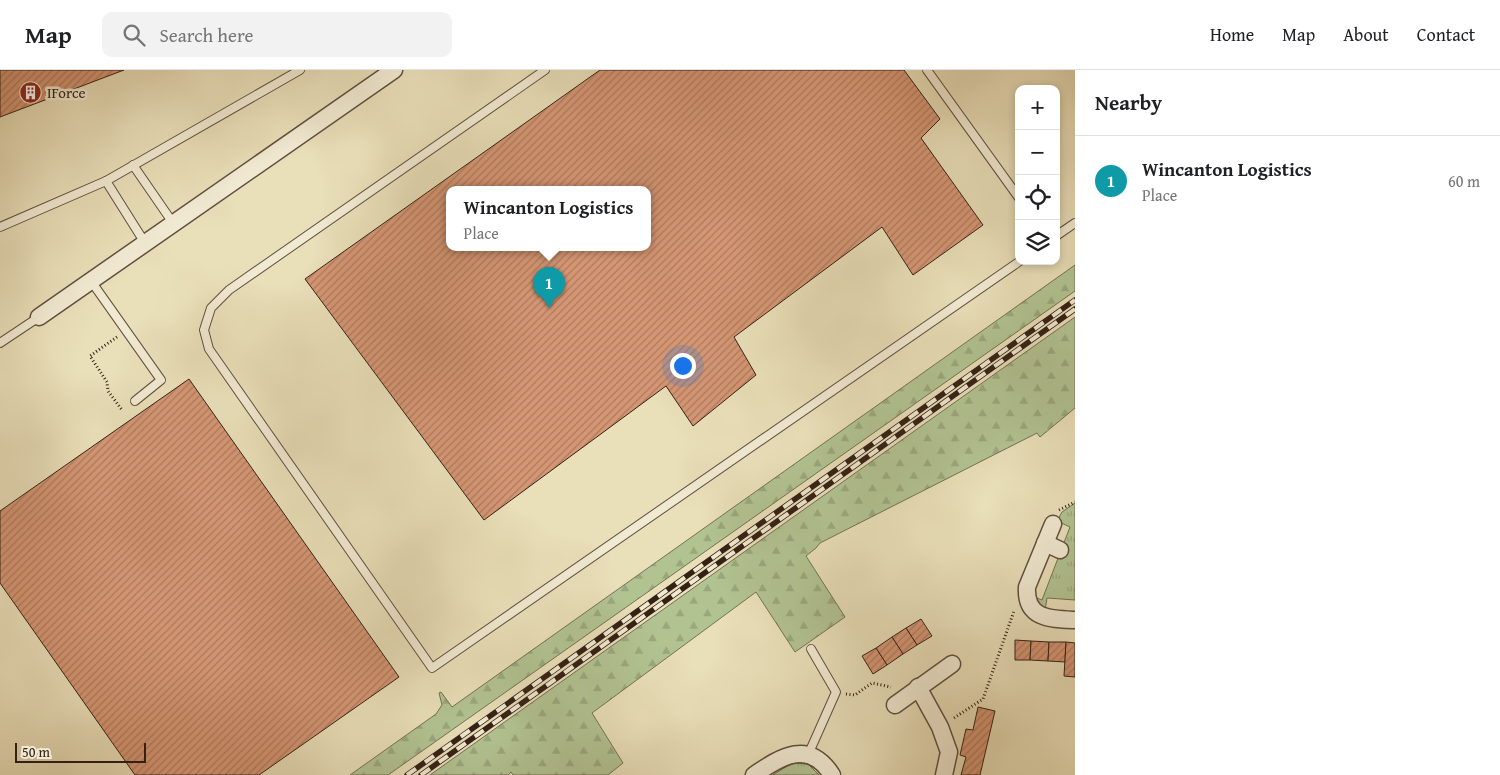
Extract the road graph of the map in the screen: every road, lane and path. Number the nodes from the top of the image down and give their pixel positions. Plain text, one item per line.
1 (300, 70) edge
2 (394, 70) edge
3 (545, 70) edge
4 (927, 70) edge
5 (133, 165) junction
6 (106, 181) junction
7 (1015, 192) edge
8 (173, 223) junction
9 (1075, 223) edge
10 (0, 227) edge
11 (1060, 233) edge
12 (145, 243) junction
13 (1015, 264) edge
14 (90, 281) junction
15 (39, 318) joint
16 (125, 330) junction
17 (0, 343) edge
18 (135, 401) dead end
19 (122, 410) dead end
20 (1053, 524) dead end
21 (1045, 543) junction
22 (1060, 550) dead end
23 (1026, 596) junction
24 (1075, 620) edge
25 (811, 649) dead end
26 (952, 664) dead end
27 (916, 690) junction
28 (836, 692) junction
29 (895, 706) dead end
30 (940, 727) junction
31 (808, 755) junction
32 (754, 775) edge
33 (832, 775) edge
34 (944, 775) edge

1 - 5 lane
2 - 8 street
3 - 13 lane
4 - 7 lane
5 - 6 lane
5 - 8 lane
6 - 10 lane
6 - 12 lane
8 - 12 street
9 - 11 lane
12 - 14 street
14 - 15 street
14 - 16 lane
15 - 17 lane
16 - 18 lane
16 - 19 path
20 - 21 street
21 - 22 street
21 - 23 street
23 - 24 street
23 - 30 path
25 - 28 lane
26 - 27 street
27 - 28 path
27 - 29 street
27 - 30 street
28 - 31 lane
30 - 34 street
31 - 32 street
31 - 33 street

